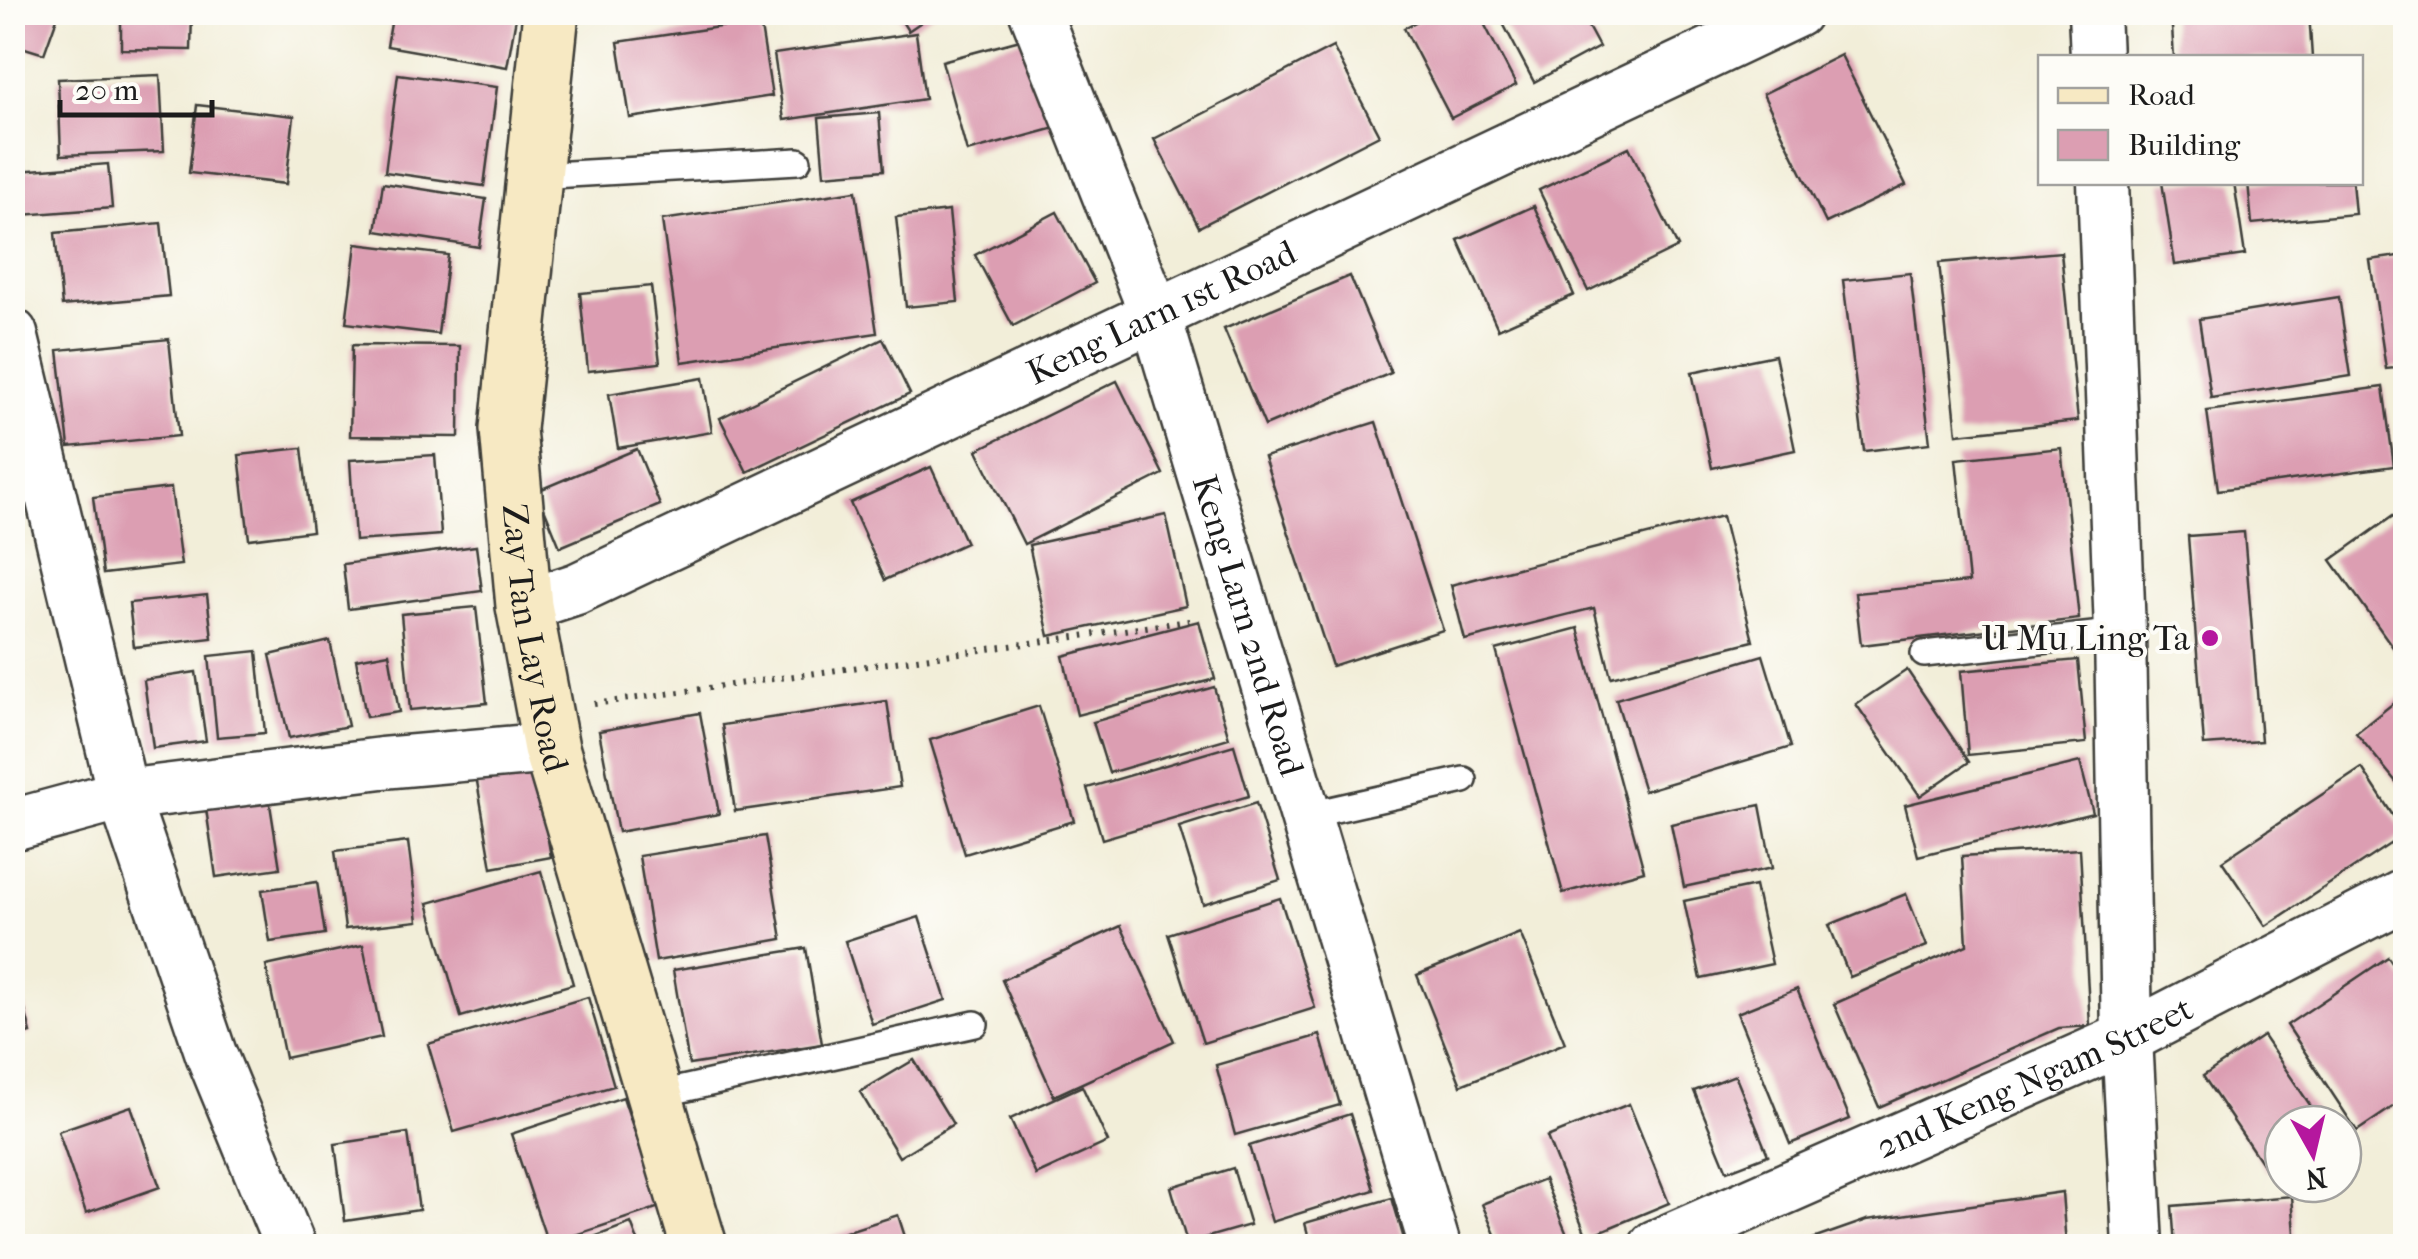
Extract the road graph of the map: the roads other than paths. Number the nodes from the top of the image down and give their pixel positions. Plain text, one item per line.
1 (551, 12) edge
2 (1036, 12) edge
3 (1796, 12) edge
4 (2094, 12) edge
5 (2096, 55) edge
6 (798, 161) dead end
7 (534, 176) junction
8 (2103, 185) edge
9 (1155, 314) junction
10 (12, 334) edge
11 (524, 606) junction
12 (2120, 632) junction
13 (1924, 654) dead end
14 (547, 729) junction
15 (1464, 780) dead end
16 (122, 795) junction
17 (1304, 816) junction
18 (12, 825) edge
19 (2406, 894) edge
20 (974, 1024) dead end
21 (2127, 1038) junction
22 (651, 1096) junction
23 (290, 1246) edge
24 (698, 1246) edge
25 (1435, 1246) edge
26 (1655, 1246) edge
27 (2138, 1246) edge

1 - 7 street, Zay Tan Lay Road
2 - 9 street, Keng Larn 2nd Road
3 - 9 street, Keng Larn 1st Road
4 - 5 street
6 - 7 lane
7 - 11 street, Zay Tan Lay Road
8 - 12 street
9 - 11 street, Keng Larn 1st Road
9 - 17 street, Keng Larn 2nd Road
10 - 16 street
11 - 14 street, Zay Tan Lay Road
12 - 13 lane
12 - 21 street
14 - 16 street
14 - 22 street, Zay Tan Lay Road
15 - 17 lane
16 - 18 street
16 - 23 street
17 - 25 street, Keng Larn 2nd Road
19 - 21 street, 2nd Keng Ngam Street
20 - 22 lane
21 - 26 street, 2nd Keng Ngam Street
21 - 27 street
22 - 24 street, Zay Tan Lay Road

